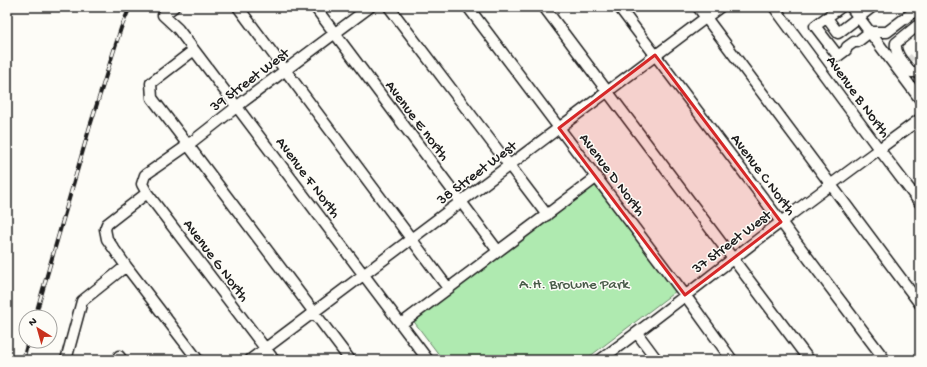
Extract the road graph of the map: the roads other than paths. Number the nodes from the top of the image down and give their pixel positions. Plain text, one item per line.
1 (174, 7) edge
2 (238, 7) edge
3 (315, 7) edge
4 (370, 7) edge
5 (390, 7) edge
6 (468, 7) edge
7 (544, 7) edge
8 (619, 7) edge
9 (698, 7) edge
10 (720, 7) edge
11 (774, 7) edge
12 (841, 7) edge
13 (851, 7) edge
14 (872, 7) edge
15 (920, 7) edge
16 (907, 12) edge
17 (859, 17) junction
18 (706, 18) junction
19 (827, 18) junction
20 (919, 28) edge
21 (870, 32) junction
22 (334, 34) junction
23 (194, 50) junction
24 (655, 55) junction
25 (286, 70) junction
26 (919, 74) edge
27 (608, 91) junction
28 (920, 99) edge
29 (237, 107) junction
30 (920, 119) edge
31 (559, 128) junction
32 (188, 145) junction
33 (879, 149) junction
34 (509, 165) junction
35 (597, 177) junction
36 (831, 185) junction
37 (147, 193) junction
38 (461, 202) junction
39 (920, 202) edge
40 (547, 215) junction
41 (781, 222) junction
42 (412, 239) junction
43 (498, 252) junction
44 (734, 258) junction
45 (126, 266) junction
46 (364, 275) junction
47 (448, 288) junction
48 (685, 295) junction
49 (920, 304) edge
50 (314, 312) junction
51 (401, 324) junction
52 (637, 333) junction
53 (266, 348) junction
54 (66, 360) edge
55 (198, 360) edge
56 (250, 360) edge
57 (274, 360) edge
58 (350, 360) edge
59 (428, 360) edge
60 (600, 360) edge
61 (657, 360) edge
62 (732, 360) edge
63 (809, 360) edge
64 (885, 360) edge

1 - 23 street, Avenue F North
2 - 25 street
3 - 22 street, Avenue E north
4 - 22 street, 39 Street West
5 - 34 street
6 - 31 street, Avenue D North
7 - 27 street
8 - 24 street, Avenue C North
9 - 18 street
10 - 18 street, 38 Street West
11 - 33 street, Avenue B North
12 - 19 street
13 - 17 street
14 - 17 street
15 - 16 street
16 - 21 street
17 - 19 street
17 - 21 street
18 - 24 street, 38 Street West
18 - 36 street
19 - 21 street
20 - 26 street
20 - 26 street
21 - 28 street
22 - 25 street, 39 Street West
22 - 38 street, Avenue E north
23 - 29 street, Avenue F North
23 - 32 street
24 - 27 street, 38 Street West
24 - 41 street, Avenue C North
25 - 29 street, 39 Street West
25 - 42 street
27 - 31 street, 38 Street West
27 - 44 street
29 - 32 street, 39 Street West
29 - 46 street, Avenue F North
30 - 33 street, 37 Street West
31 - 34 street, 38 Street West
31 - 35 street, Avenue D North
32 - 37 street, 39 Street West
32 - 50 street
33 - 36 street, 37 Street West
33 - 39 street, Avenue B North
34 - 38 street, 38 Street West
34 - 40 street
35 - 40 street
35 - 48 street, Avenue D North
36 - 41 street, 37 Street West
36 - 49 street
37 - 45 street
37 - 53 street, Avenue G North
38 - 42 street, 38 Street West
38 - 43 street, Avenue E north
40 - 43 street
41 - 44 street, 37 Street West
41 - 64 street, Avenue C North
42 - 46 street, 38 Street West
42 - 47 street
43 - 47 street
44 - 48 street, 37 Street West
44 - 63 street
45 - 54 street
45 - 55 street
46 - 50 street, 38 Street West
46 - 51 street, Avenue F North
47 - 51 street
48 - 52 street, 37 Street West
48 - 62 street, Avenue D North
50 - 53 street, 38 Street West
50 - 58 street
51 - 59 street, Avenue F North
52 - 60 street, 37 Street West
52 - 61 street
53 - 56 street, 38 Street West
53 - 57 street, Avenue G North

